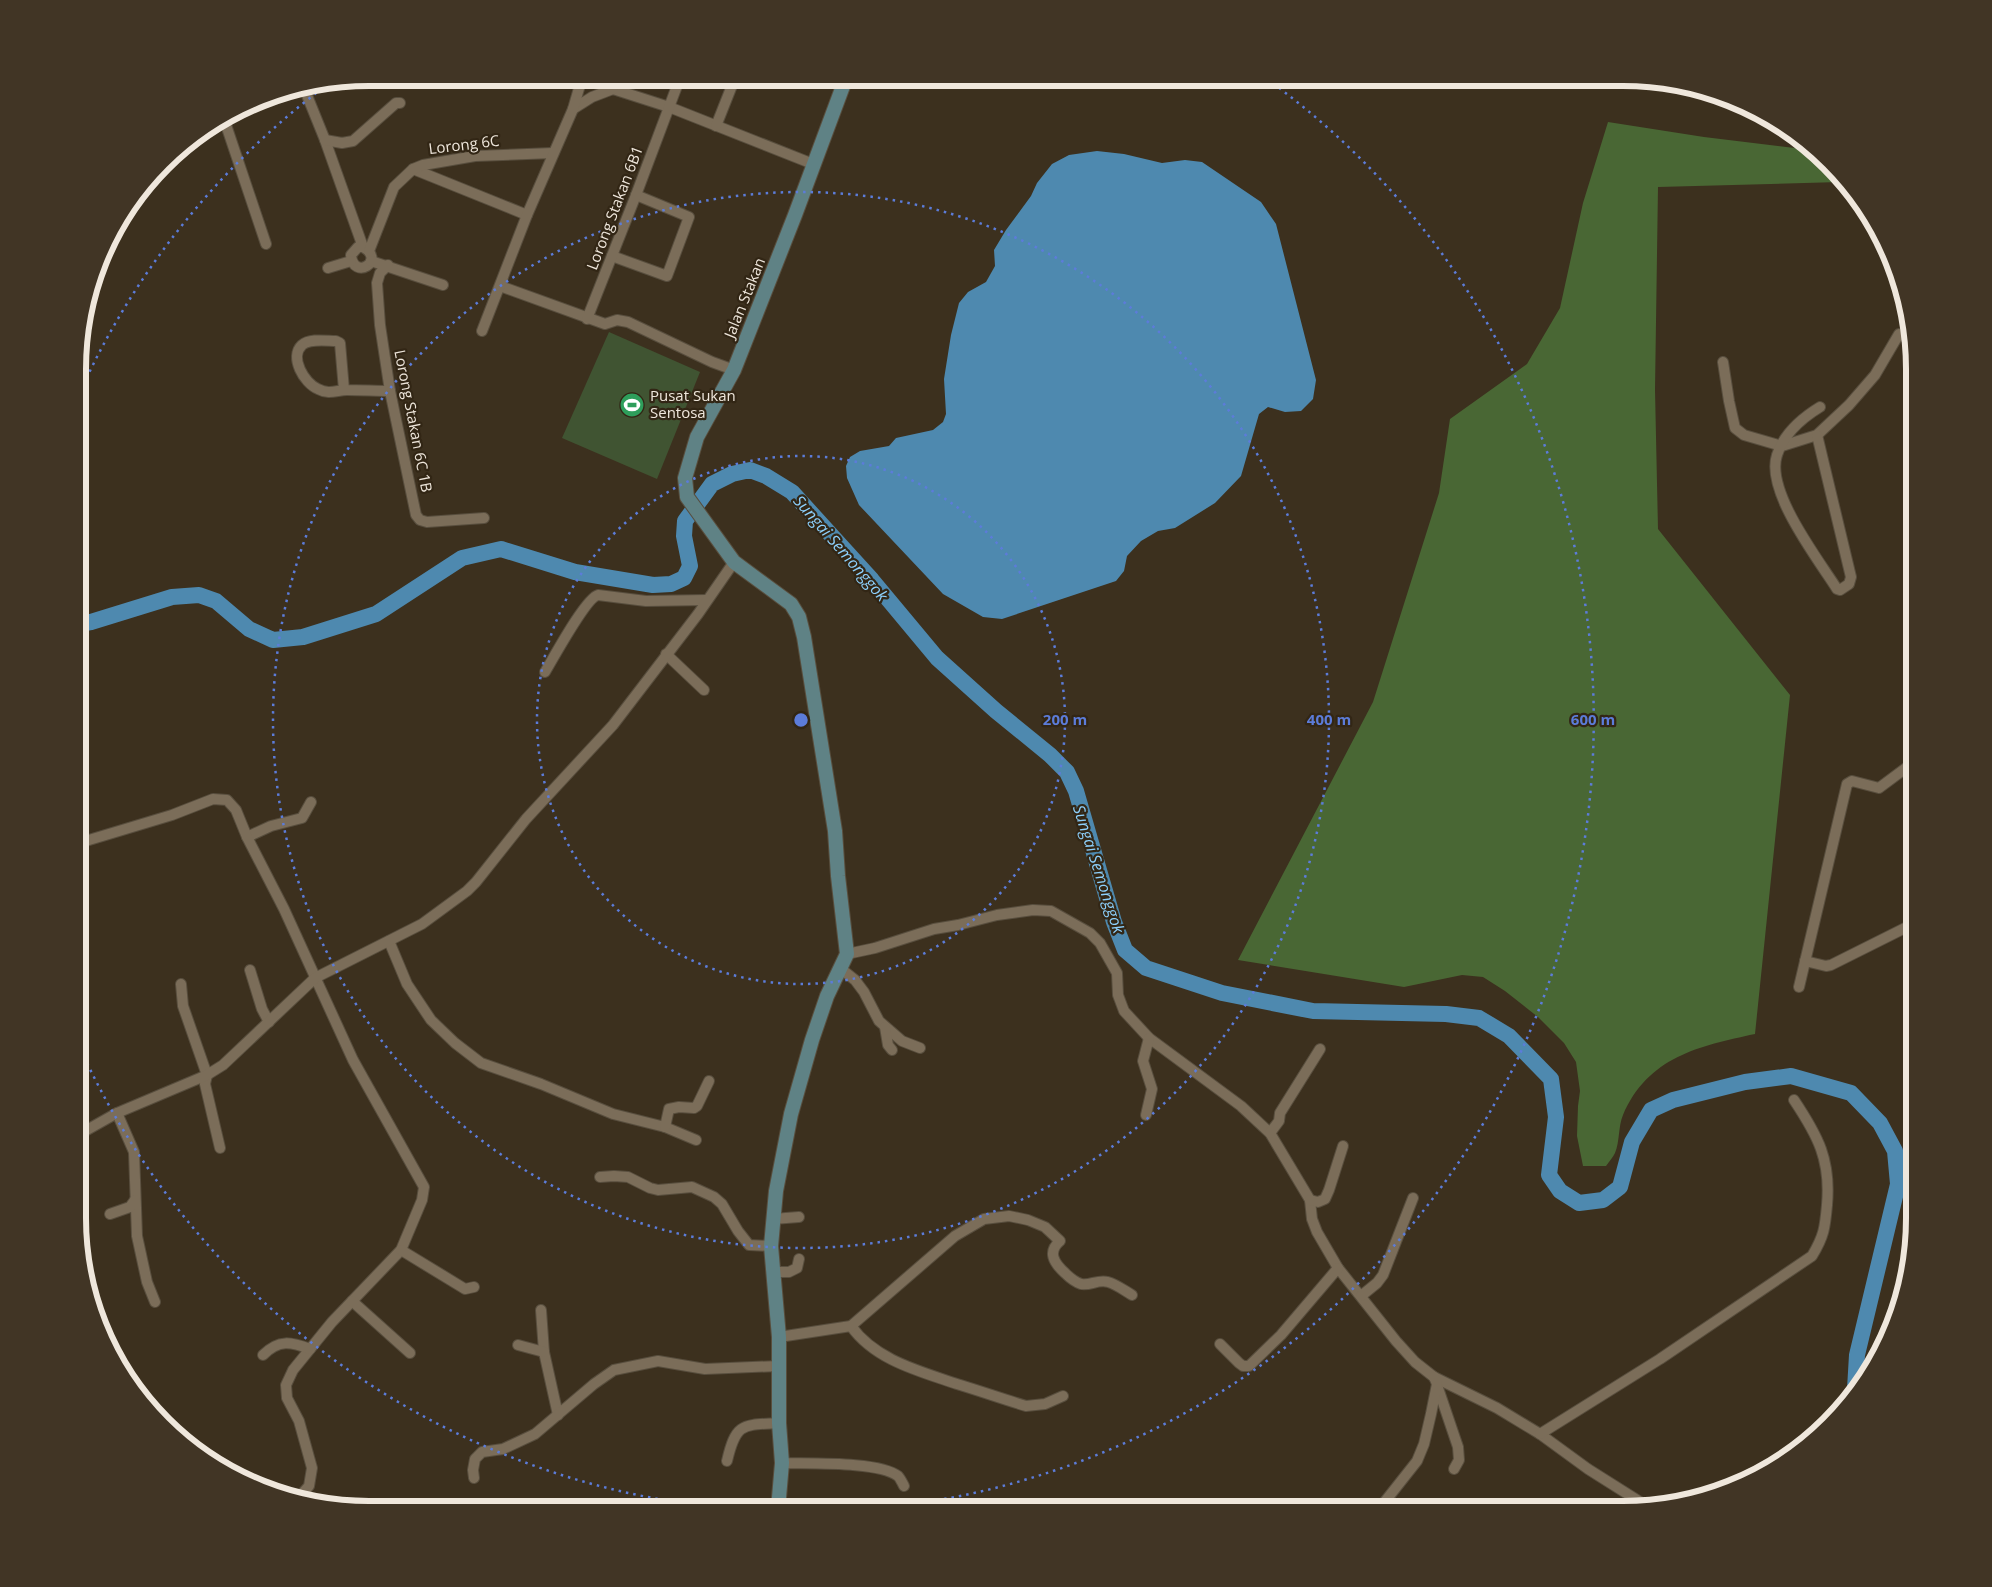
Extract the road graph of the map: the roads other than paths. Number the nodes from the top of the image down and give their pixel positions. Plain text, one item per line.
1 (580, 86) edge
2 (608, 86) edge
3 (677, 86) edge
4 (732, 86) edge
5 (843, 86) edge
6 (613, 89) junction
7 (306, 94) edge
8 (400, 103) dead end
9 (669, 107) junction
10 (573, 110) junction
11 (226, 125) edge
12 (716, 126) junction
13 (325, 140) junction
14 (553, 153) junction
15 (813, 164) junction
16 (413, 169) junction
17 (636, 195) junction
18 (527, 214) junction
19 (266, 244) dead end
20 (368, 253) junction
21 (612, 256) junction
22 (351, 261) junction
23 (388, 265) junction
24 (328, 268) dead end
25 (443, 285) dead end
26 (500, 286) junction
27 (587, 319) junction
28 (482, 332) dead end
29 (1903, 335) edge
30 (1723, 362) dead end
31 (734, 370) junction
32 (344, 390) junction
33 (390, 391) junction
34 (1820, 407) dead end
35 (1817, 435) junction
36 (1782, 446) junction
37 (484, 518) dead end
38 (734, 562) junction
39 (706, 600) junction
40 (666, 654) junction
41 (545, 672) dead end
42 (704, 690) dead end
43 (1906, 768) edge
44 (311, 802) dead end
45 (247, 838) junction
46 (86, 841) edge
47 (1906, 928) edge
48 (389, 941) junction
49 (848, 954) junction
50 (1806, 961) junction
51 (840, 968) junction
52 (250, 970) dead end
53 (315, 978) junction
54 (181, 984) dead end
55 (1799, 987) dead end
56 (269, 1022) junction
57 (885, 1027) junction
58 (1149, 1038) junction
59 (920, 1048) dead end
60 (1320, 1049) dead end
61 (892, 1050) dead end
62 (207, 1075) junction
63 (709, 1081) dead end
64 (1794, 1100) dead end
65 (117, 1113) junction
66 (1146, 1116) dead end
67 (665, 1127) junction
68 (86, 1130) edge
69 (1270, 1133) junction
70 (696, 1140) dead end
71 (1343, 1146) dead end
72 (220, 1148) dead end
73 (600, 1177) dead end
74 (1413, 1198) dead end
75 (135, 1200) junction
76 (1310, 1200) junction
77 (110, 1214) dead end
78 (799, 1217) dead end
79 (773, 1219) junction
80 (771, 1246) junction
81 (401, 1250) junction
82 (799, 1259) dead end
83 (1338, 1268) junction
84 (774, 1272) junction
85 (474, 1287) dead end
86 (1132, 1295) dead end
87 (1361, 1296) junction
88 (352, 1300) junction
89 (155, 1302) dead end
90 (541, 1310) dead end
91 (851, 1326) junction
92 (779, 1337) junction
93 (1220, 1344) dead end
94 (518, 1345) dead end
95 (310, 1349) junction
96 (544, 1352) junction
97 (410, 1353) dead end
98 (264, 1355) dead end
99 (779, 1366) junction
100 (1435, 1380) junction
101 (1063, 1396) dead end
102 (558, 1415) junction
103 (779, 1424) junction
104 (1540, 1434) junction
105 (727, 1461) dead end
106 (782, 1463) junction
107 (1454, 1469) dead end
108 (474, 1478) dead end
109 (904, 1486) dead end
110 (303, 1493) edge
111 (1638, 1500) edge
112 (779, 1501) edge
113 (1384, 1501) edge

1 - 10 street
2 - 6 street
3 - 9 street, Lorong Stakan 6B1
4 - 12 street
5 - 15 main road, Jalan Stakan
6 - 9 street
6 - 10 street
7 - 13 street
8 - 13 street
9 - 12 street
9 - 17 street, Lorong Stakan 6B1
10 - 14 street
11 - 19 street
12 - 15 street
13 - 20 street
14 - 16 street, Lorong 6C
14 - 18 street
15 - 31 main road, Jalan Stakan
16 - 18 street
16 - 20 street, Lorong 6C
17 - 21 street, Lorong Stakan 6B1
17 - 21 street
18 - 26 street
20 - 22 street
20 - 22 street
20 - 23 street
21 - 27 street, Lorong Stakan 6B1
22 - 24 street
23 - 25 street
23 - 33 street, Lorong Stakan 6C 1B
26 - 27 street
26 - 28 street
27 - 31 street
29 - 35 street
30 - 36 street
31 - 38 main road, Jalan Stakan
32 - 32 street
32 - 33 street
33 - 37 street, Lorong Stakan 6C 1B
34 - 36 street
35 - 36 street
35 - 36 street
38 - 39 street
38 - 49 main road, Jalan Stakan
39 - 40 street
39 - 41 street
40 - 42 street
40 - 48 street
43 - 50 street
44 - 45 street
45 - 46 street
45 - 53 street
47 - 50 street
48 - 53 street
48 - 67 street
49 - 51 main road
49 - 58 street
50 - 55 street
51 - 57 street
51 - 79 main road
52 - 56 street
53 - 56 street
53 - 81 street
54 - 62 street
56 - 62 street
57 - 59 street
57 - 61 street
58 - 66 street
58 - 69 street
60 - 69 street
62 - 65 street
62 - 72 street
63 - 67 street
64 - 104 street
65 - 68 street
65 - 75 street
67 - 70 street
69 - 76 street
71 - 76 street
73 - 80 street
74 - 87 street
75 - 77 street
75 - 89 street
76 - 83 street
78 - 79 street
79 - 80 main road
80 - 84 main road
81 - 85 street
81 - 88 street
82 - 84 street
83 - 87 street
83 - 93 street
84 - 92 main road
86 - 91 street
87 - 100 street
88 - 95 street
88 - 97 street
90 - 96 street
91 - 92 street
91 - 101 street
92 - 99 main road
94 - 96 street
95 - 98 street
95 - 110 street
96 - 102 street
99 - 102 street
99 - 103 main road
100 - 104 street
100 - 107 street
100 - 113 street
102 - 108 street
103 - 105 street
103 - 106 main road
104 - 111 street
106 - 109 street
106 - 112 main road

